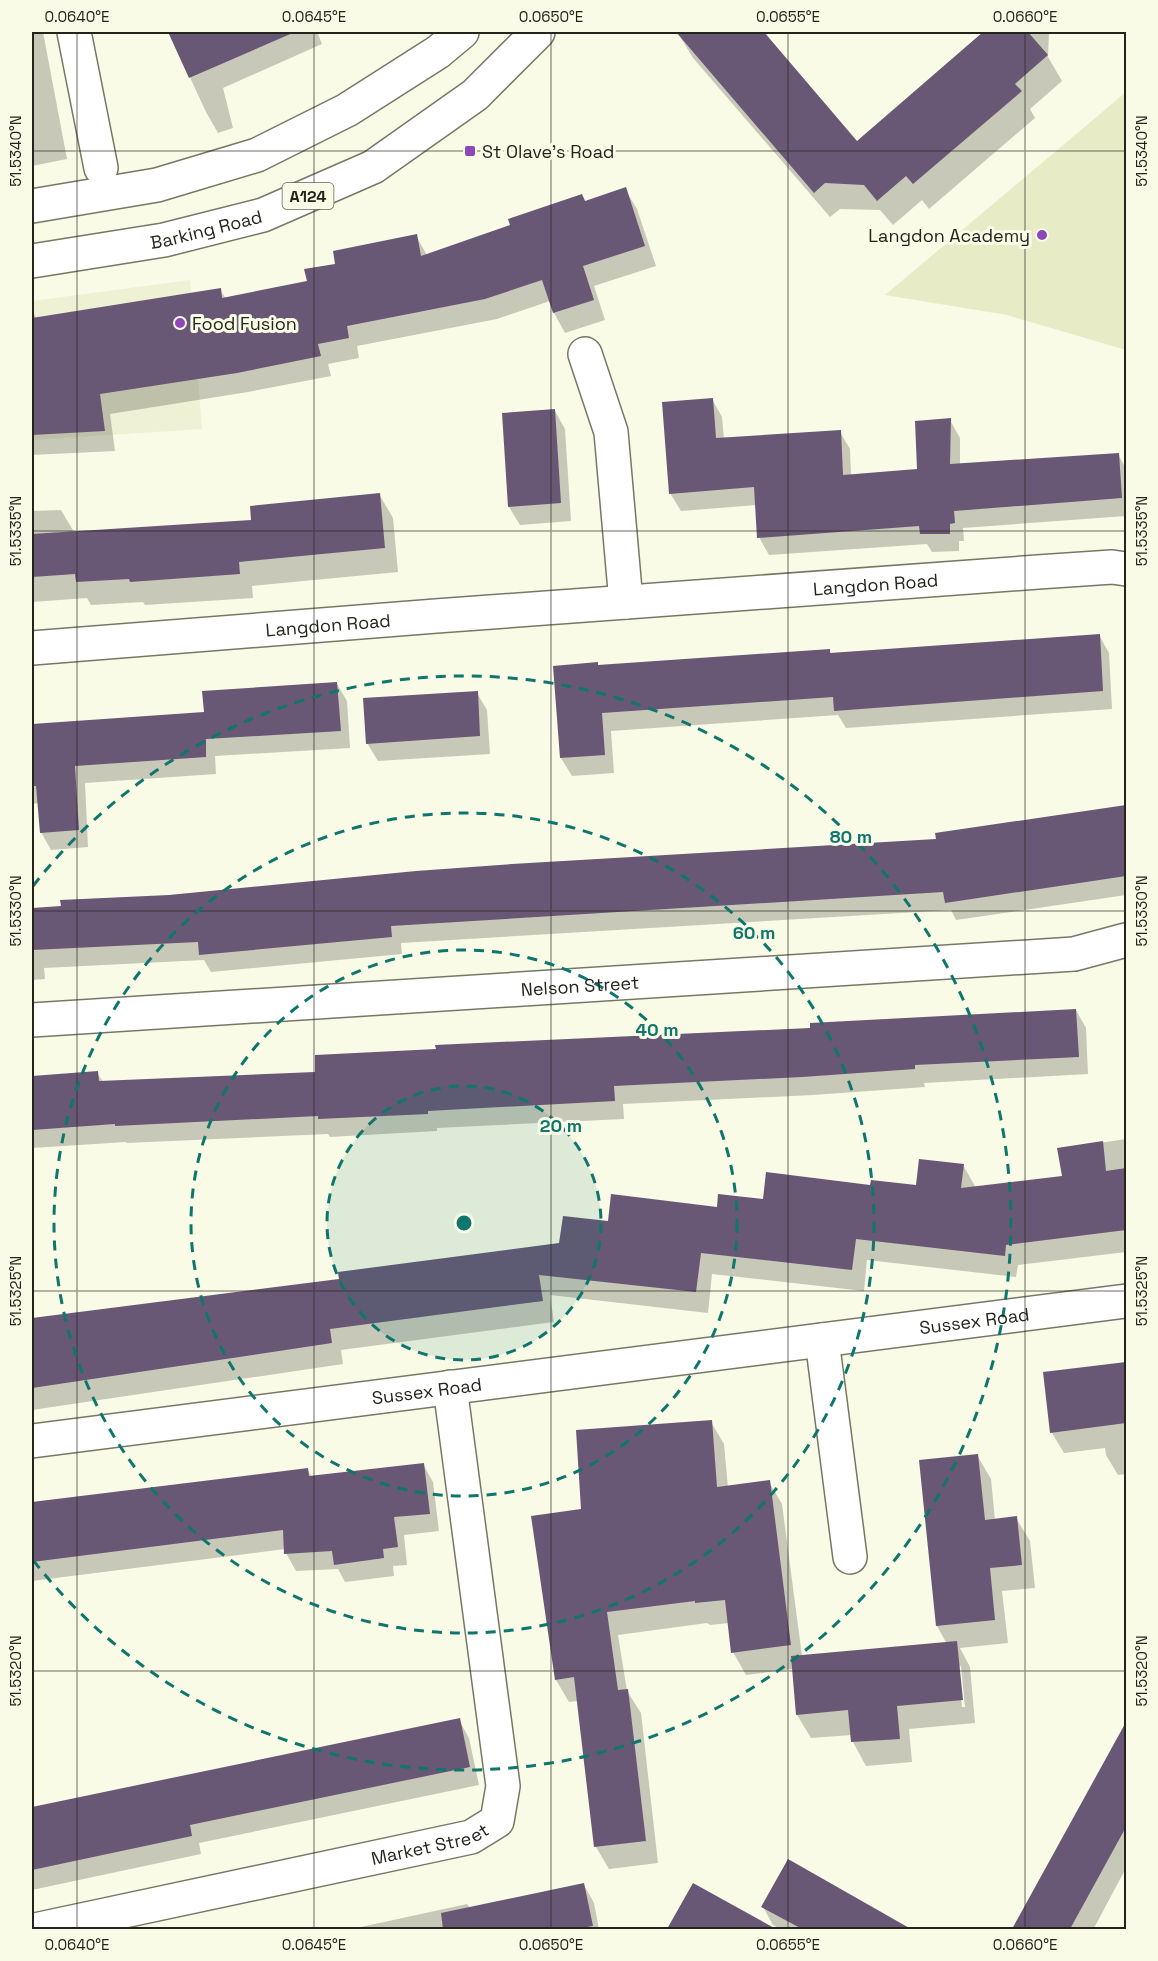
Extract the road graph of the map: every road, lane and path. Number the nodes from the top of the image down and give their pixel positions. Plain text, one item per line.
1 (74, 32) edge
2 (462, 32) edge
3 (538, 32) edge
4 (101, 168) dead end
5 (32, 206) edge
6 (32, 261) edge
7 (585, 354) dead end
8 (1126, 569) edge
9 (626, 602) junction
10 (32, 648) edge
11 (1126, 940) edge
12 (32, 1020) edge
13 (1126, 1301) edge
14 (822, 1340) junction
15 (450, 1388) junction
16 (32, 1441) edge
17 (850, 1557) dead end
18 (35, 1929) edge

1 - 4 street
2 - 5 street
3 - 6 street, Barking Road / A124
7 - 9 street
8 - 9 street, Langdon Road
9 - 10 street, Langdon Road
11 - 12 street, Nelson Street
13 - 14 street, Sussex Road
14 - 15 street, Sussex Road
14 - 17 street
15 - 16 street, Sussex Road
15 - 18 street, Market Street

